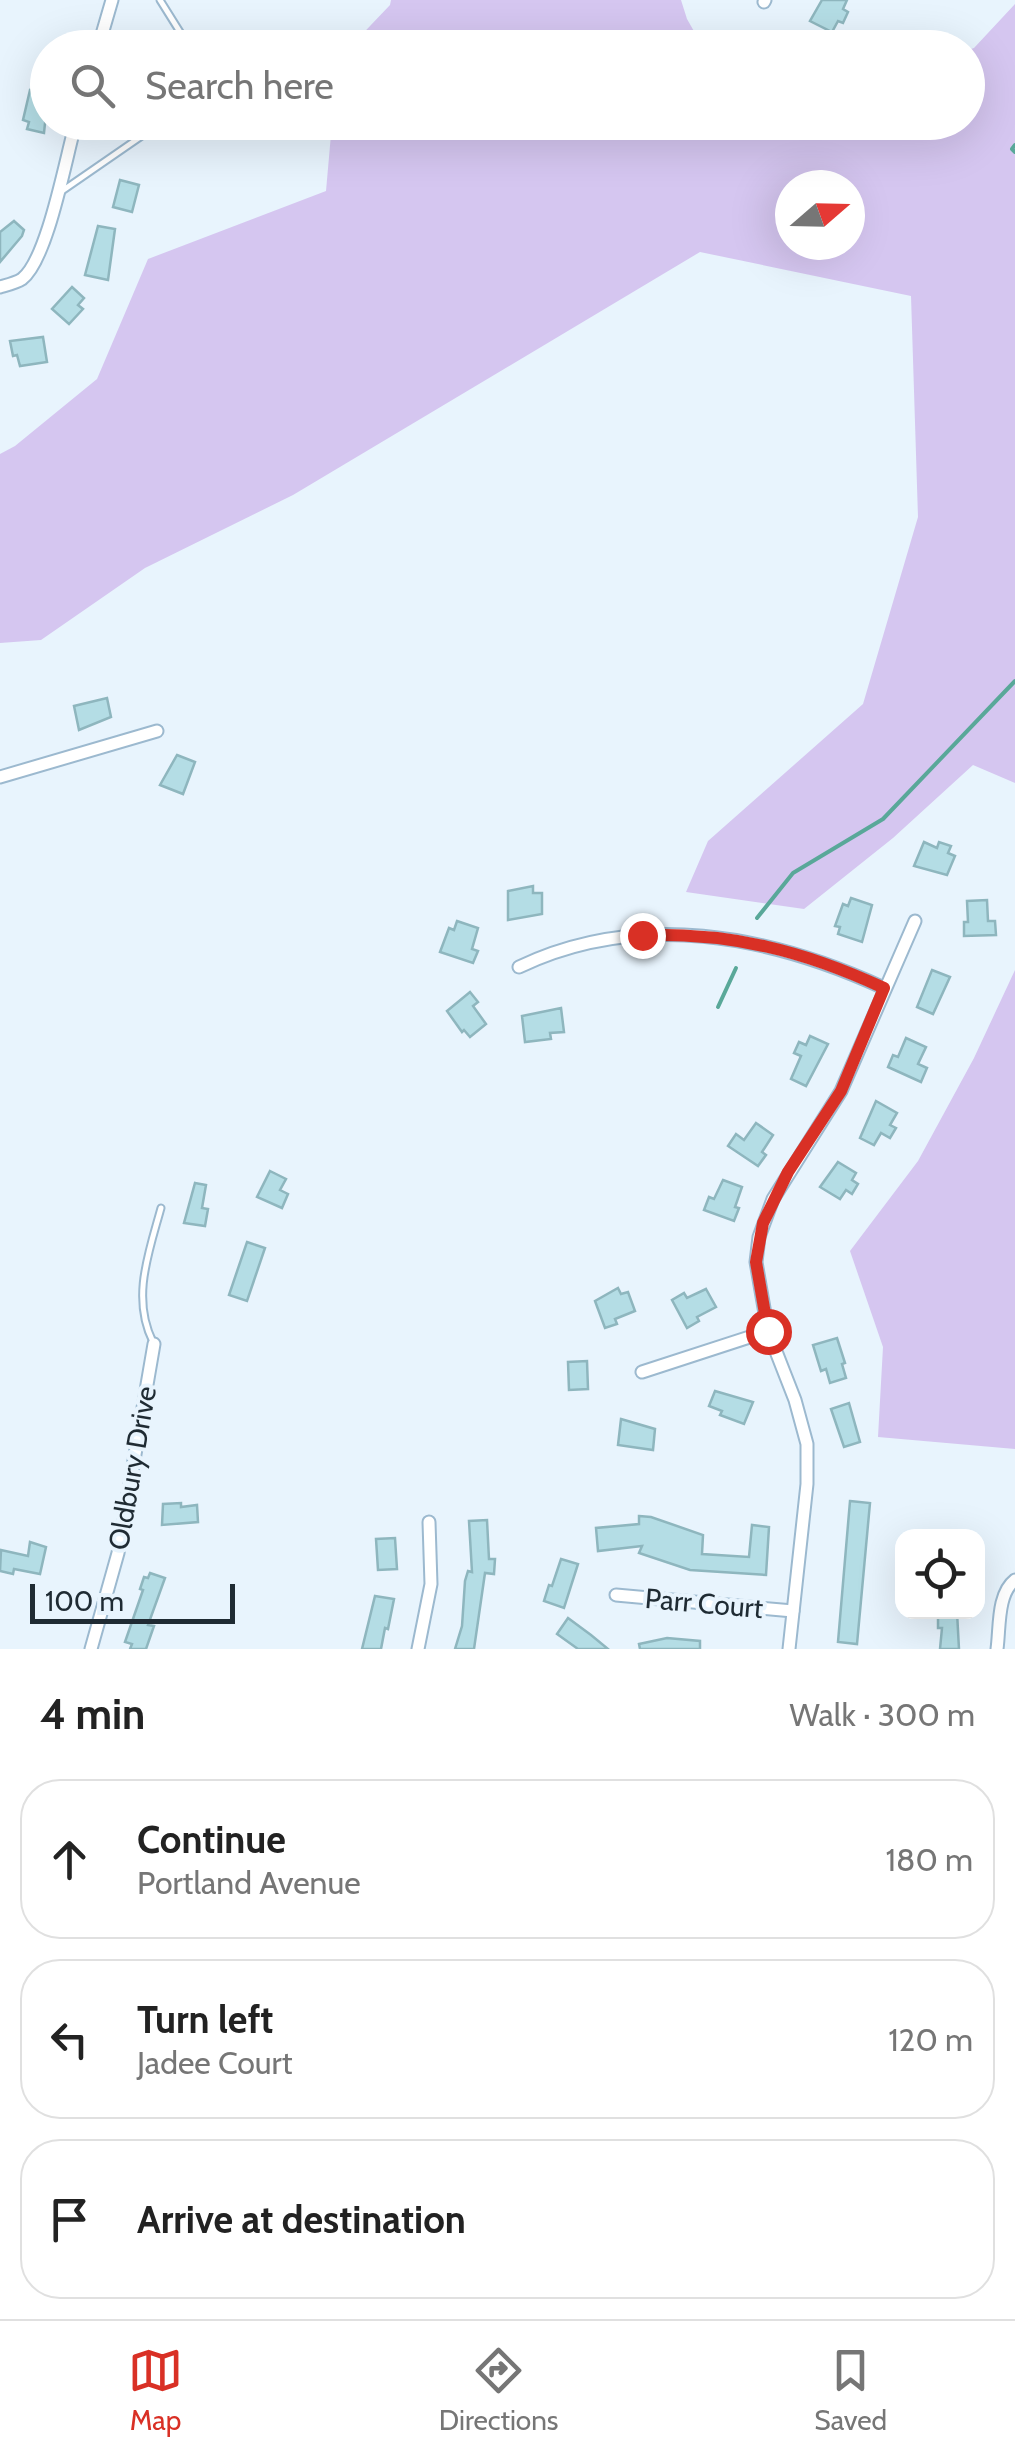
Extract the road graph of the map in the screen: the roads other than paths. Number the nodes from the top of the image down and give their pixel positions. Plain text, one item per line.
1 (112, 0) edge
2 (160, 0) edge
3 (103, 30) edge
4 (179, 30) edge
5 (71, 140) edge
6 (136, 140) edge
7 (57, 194) junction
8 (0, 287) edge
9 (157, 731) dead end
10 (0, 777) edge
11 (915, 921) dead end
12 (519, 967) dead end
13 (884, 988) junction
14 (161, 1208) dead end
15 (768, 1331) junction
16 (154, 1344) joint
17 (642, 1372) dead end
18 (429, 1522) dead end
19 (1015, 1580) edge
20 (616, 1595) dead end
21 (793, 1611) junction
22 (91, 1649) edge
23 (418, 1649) edge
24 (789, 1649) edge
25 (998, 1649) edge

1 - 3 street
2 - 4 lane
5 - 7 street
6 - 7 lane
7 - 8 street
9 - 10 street
11 - 13 street
12 - 13 street
13 - 15 street
14 - 16 lane
15 - 17 street
15 - 21 street
16 - 22 street, Oldbury Drive
18 - 23 street
19 - 25 street
20 - 21 street, Parr Court
21 - 24 street

